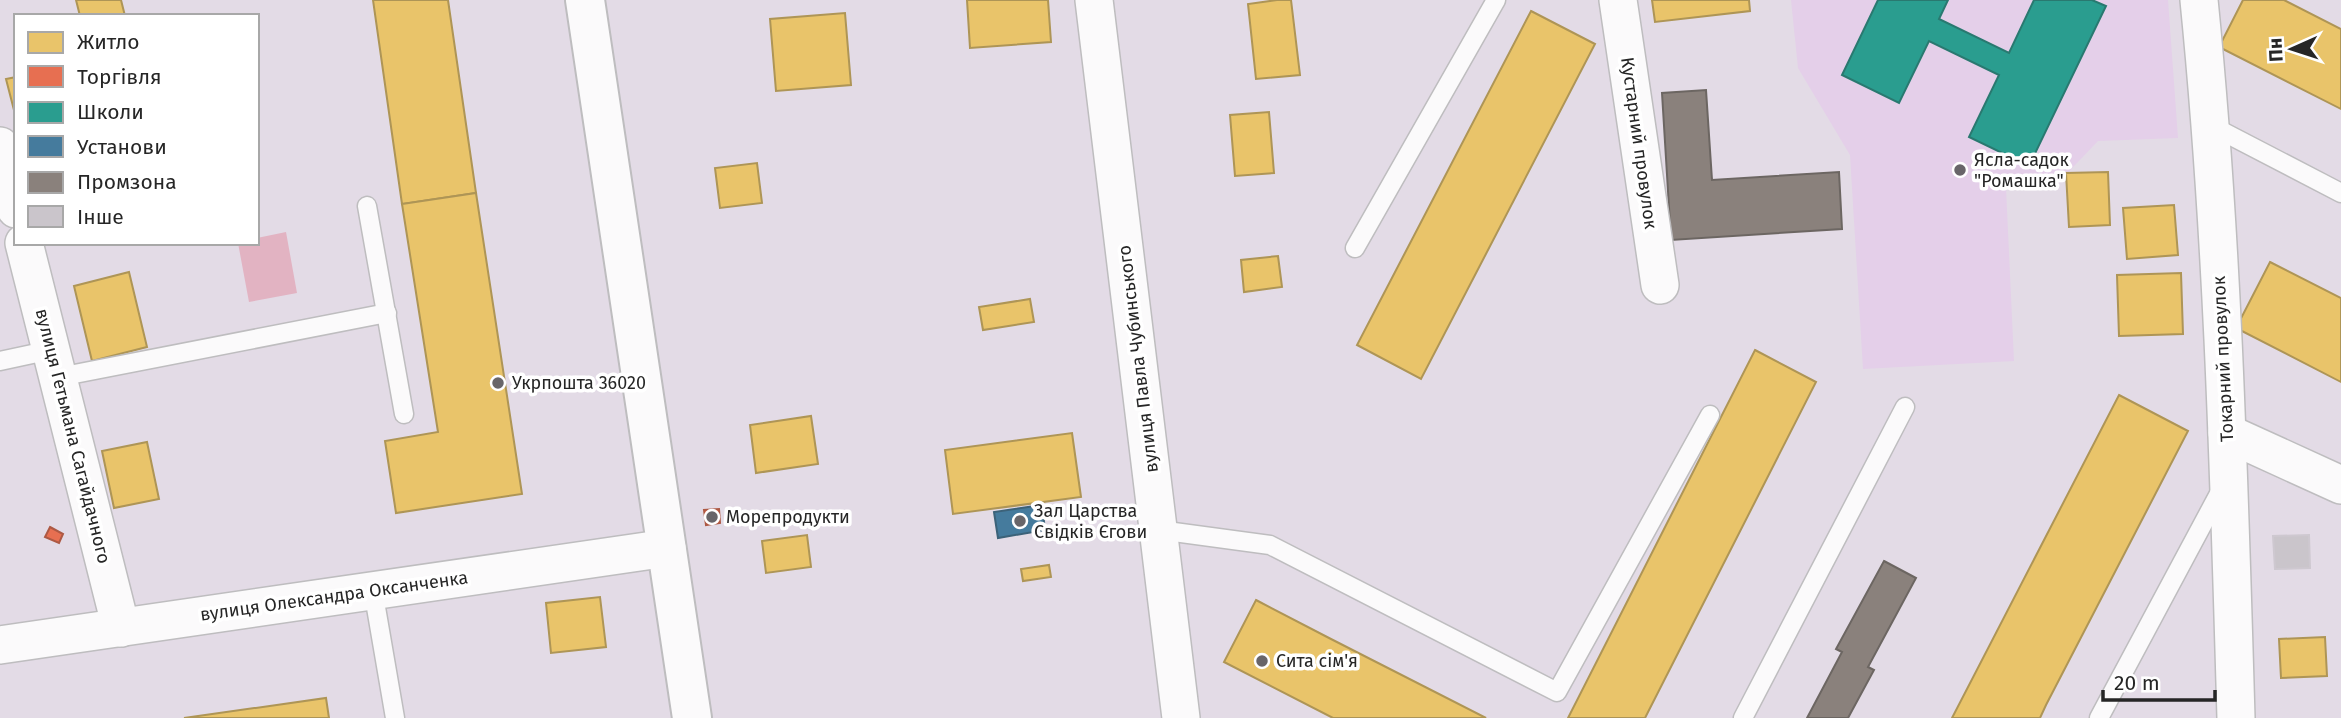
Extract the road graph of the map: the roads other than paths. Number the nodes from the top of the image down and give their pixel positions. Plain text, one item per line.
1 (585, 0) edge
2 (1094, 0) edge
3 (1496, 0) edge
4 (1618, 0) edge
5 (2199, 0) edge
6 (2212, 126) junction
7 (0, 146) edge
8 (2341, 193) edge
9 (14, 201) edge
10 (367, 206) dead end
11 (25, 245) edge
12 (1354, 248) dead end
13 (1660, 285) dead end
14 (387, 313) junction
15 (0, 361) edge
16 (55, 363) junction
17 (1905, 407) dead end
18 (404, 414) dead end
19 (1710, 415) dead end
20 (2227, 433) junction
21 (2229, 476) junction
22 (2341, 485) edge
23 (1159, 530) junction
24 (667, 548) junction
25 (373, 590) junction
26 (121, 628) junction
27 (0, 645) edge
28 (395, 718) edge
29 (692, 718) edge
30 (1181, 718) edge
31 (1743, 718) edge
32 (2098, 718) edge
33 (2236, 718) edge

1 - 24 main road
2 - 23 street, вулиця Павла Чубинського
3 - 12 lane
4 - 13 street, Кустарний провулок
5 - 6 street, Токарний провулок
6 - 8 lane
6 - 20 street, Токарний провулок
7 - 9 street
10 - 14 lane
11 - 16 street, вулиця Гетьмана Сагайдачного
14 - 16 lane
14 - 18 lane
15 - 16 lane
16 - 26 street, вулиця Гетьмана Сагайдачного
17 - 31 lane
19 - 23 lane
20 - 21 street, Токарний провулок
20 - 22 street
21 - 32 lane
21 - 33 street, Токарний провулок
23 - 30 street, вулиця Павла Чубинського
24 - 25 street, вулиця Олександра Оксанченка
24 - 29 main road
25 - 26 street, вулиця Олександра Оксанченка
25 - 28 lane
26 - 27 street, вулиця Олександра Оксанченка

